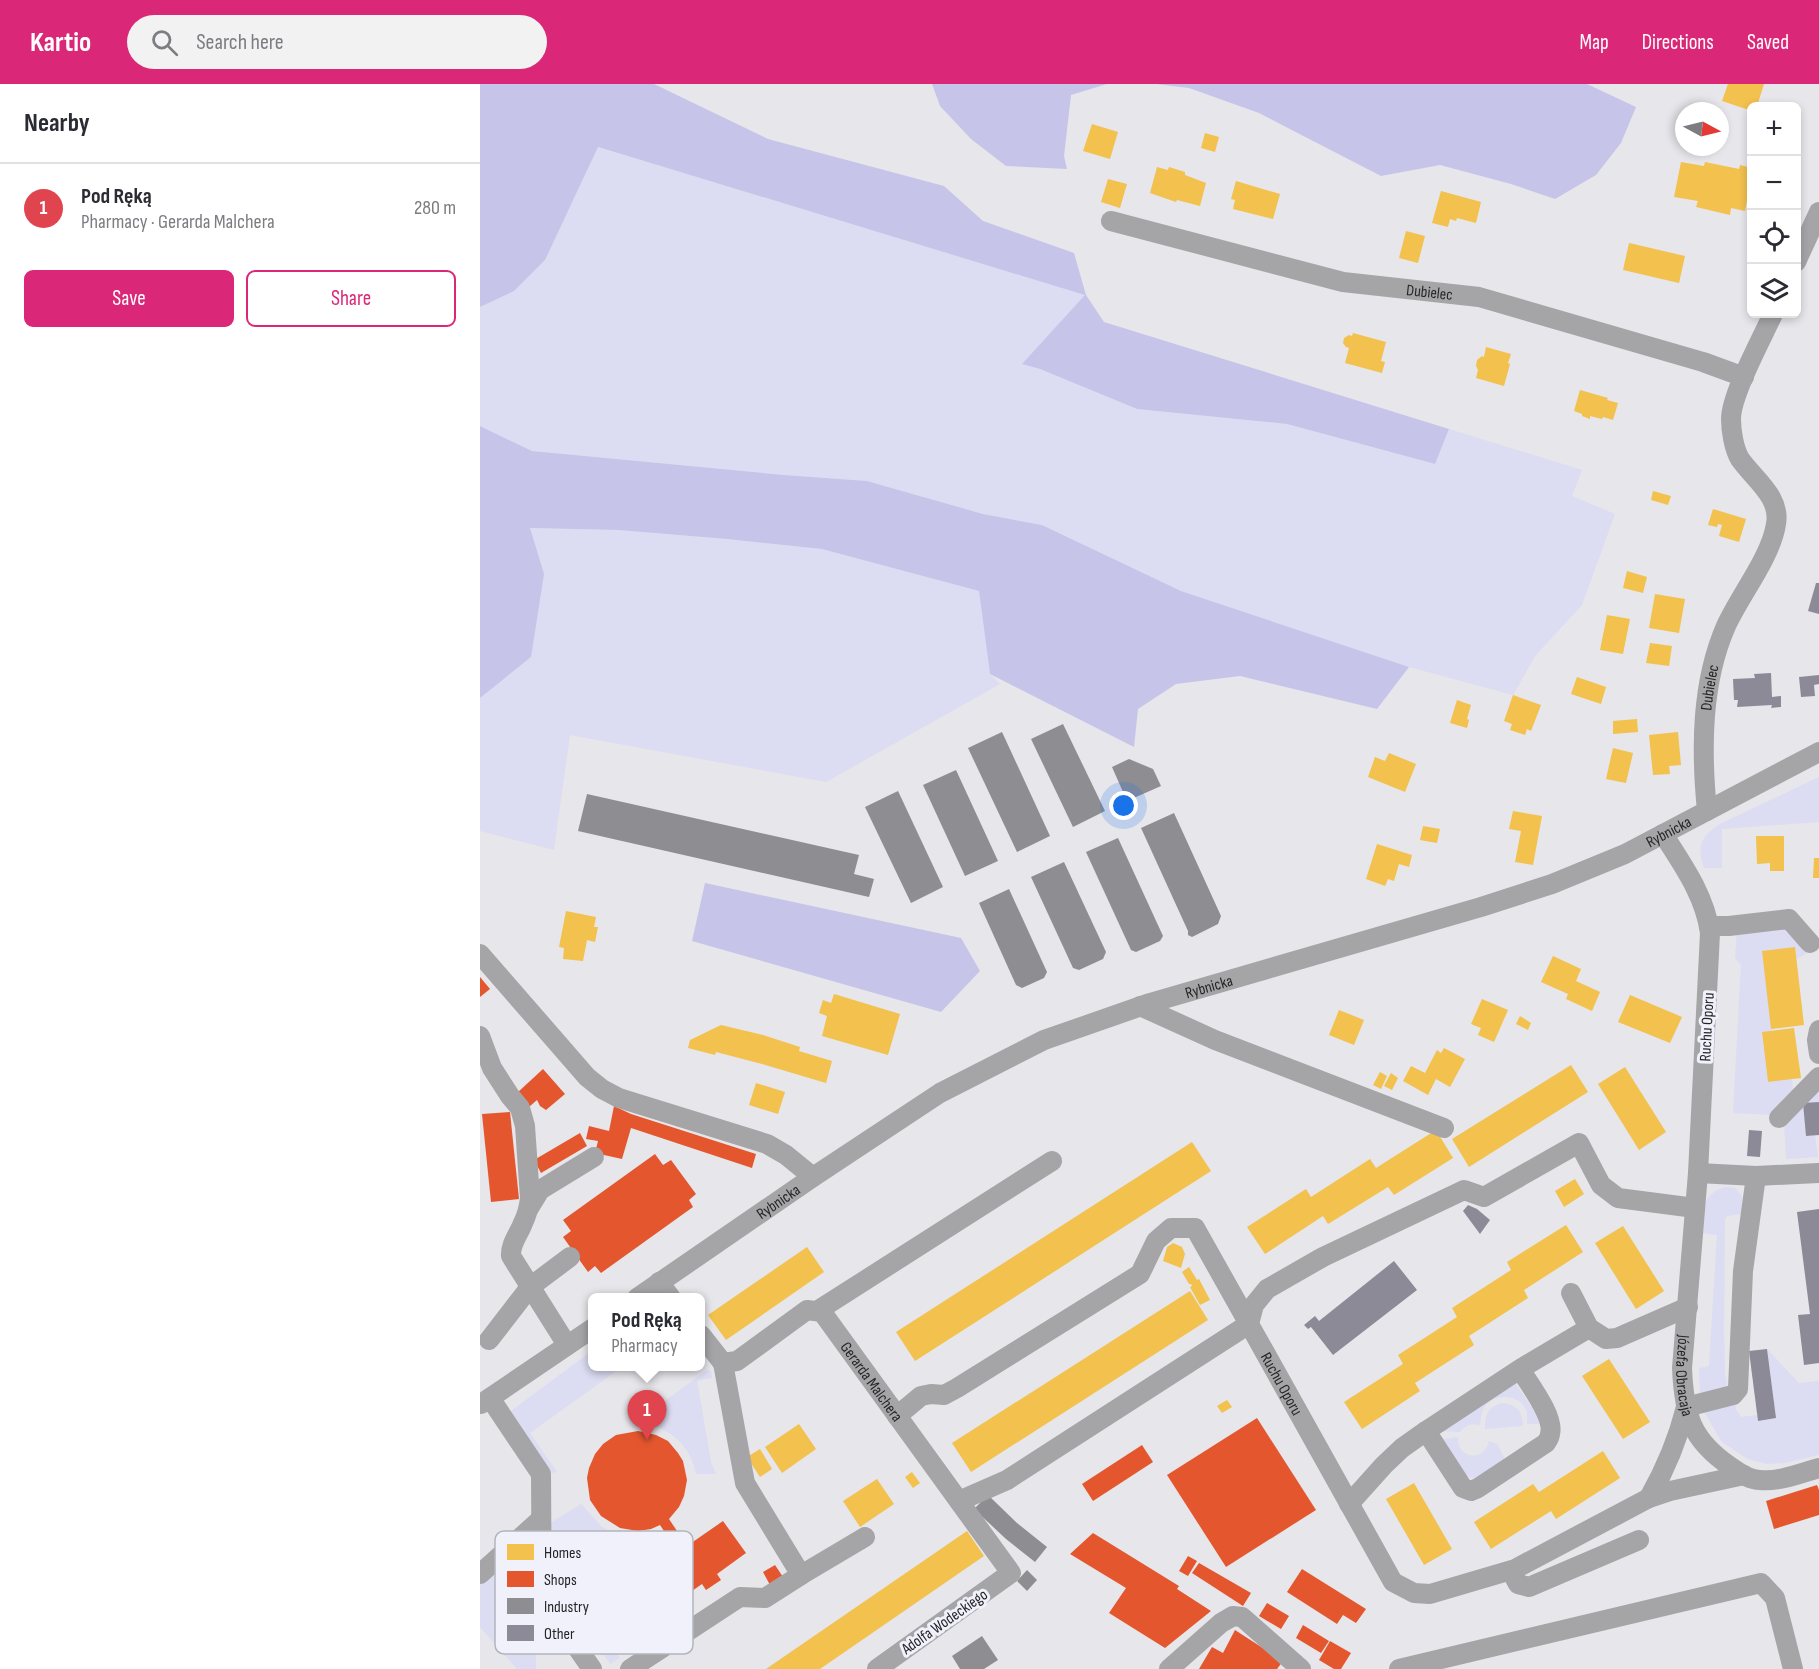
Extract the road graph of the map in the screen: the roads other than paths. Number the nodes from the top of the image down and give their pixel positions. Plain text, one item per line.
1 (1819, 212) edge
2 (1111, 221) dead end
3 (1801, 253) edge
4 (1771, 318) edge
5 (1744, 377) junction
6 (1819, 752) edge
7 (1707, 811) junction
8 (1664, 834) junction
9 (1709, 926) junction
10 (1810, 943) dead end
11 (480, 954) edge
12 (1140, 1006) junction
13 (1819, 1030) edge
14 (480, 1036) edge
15 (1819, 1054) edge
16 (1819, 1077) edge
17 (1779, 1118) dead end
18 (1444, 1128) dead end
19 (594, 1157) dead end
20 (1052, 1161) dead end
21 (1698, 1173) junction
22 (1819, 1173) edge
23 (1756, 1176) junction
24 (813, 1177) junction
25 (529, 1208) junction
26 (1695, 1208) junction
27 (570, 1257) dead end
28 (530, 1287) junction
29 (665, 1290) edge
30 (1571, 1293) dead end
31 (1688, 1307) junction
32 (817, 1311) junction
33 (1248, 1324) junction
34 (1589, 1328) junction
35 (588, 1331) edge
36 (489, 1340) dead end
37 (705, 1340) edge
38 (567, 1345) junction
39 (723, 1363) junction
40 (1520, 1369) junction
41 (485, 1401) edge
42 (1686, 1407) junction
43 (897, 1416) junction
44 (1426, 1431) junction
45 (1819, 1468) edge
46 (1744, 1476) junction
47 (1649, 1498) junction
48 (959, 1501) junction
49 (1349, 1504) junction
50 (540, 1520) junction
51 (528, 1531) edge
52 (540, 1531) edge
53 (865, 1536) dead end
54 (1639, 1540) dead end
55 (495, 1560) edge
56 (1511, 1571) junction
57 (1011, 1573) joint
58 (480, 1574) edge
59 (801, 1575) junction
60 (693, 1628) edge
61 (582, 1654) edge
62 (653, 1654) edge
63 (592, 1669) edge
64 (630, 1669) edge
65 (877, 1669) edge
66 (1169, 1669) edge
67 (1301, 1669) edge
68 (1399, 1669) edge
69 (1794, 1669) edge

1 - 3 street
2 - 5 street, Dubielec
4 - 5 street, Dubielec
5 - 7 street, Dubielec
6 - 7 street, Rybnicka
7 - 8 street, Rybnicka
8 - 9 street, Ruchu Oporu
8 - 12 street, Rybnicka
9 - 10 street
9 - 21 street, Ruchu Oporu
11 - 24 street
12 - 18 street
12 - 24 street, Rybnicka
13 - 15 street
14 - 25 street
16 - 17 street
19 - 25 street
20 - 32 street
21 - 23 street
21 - 26 street, Józefa Obracaja
22 - 23 street
23 - 42 street
24 - 29 street, Rybnicka
25 - 28 street
26 - 31 street, Józefa Obracaja
26 - 33 street
27 - 28 street
28 - 36 street
28 - 38 street
30 - 34 street
31 - 34 street
31 - 42 street, Józefa Obracaja
32 - 39 street
32 - 43 street, Gerarda Malchera
33 - 43 street, Ruchu Oporu
33 - 48 street
33 - 49 street, Ruchu Oporu
34 - 40 street
35 - 38 street
37 - 39 street
38 - 41 street
39 - 59 street
40 - 44 street
40 - 44 street
41 - 50 street
42 - 46 street, Józefa Obracaja
42 - 47 street
43 - 48 street, Gerarda Malchera
44 - 49 street
45 - 46 street
46 - 47 street, Ruchu Oporu
47 - 56 street, Ruchu Oporu
48 - 57 street, Gerarda Malchera
49 - 56 street, Ruchu Oporu
50 - 51 street
50 - 52 street
53 - 59 street
54 - 56 street
55 - 58 street
57 - 65 street, Adolfa Wodeckiego
59 - 60 street
61 - 63 street
62 - 64 street
66 - 67 street
68 - 69 street

